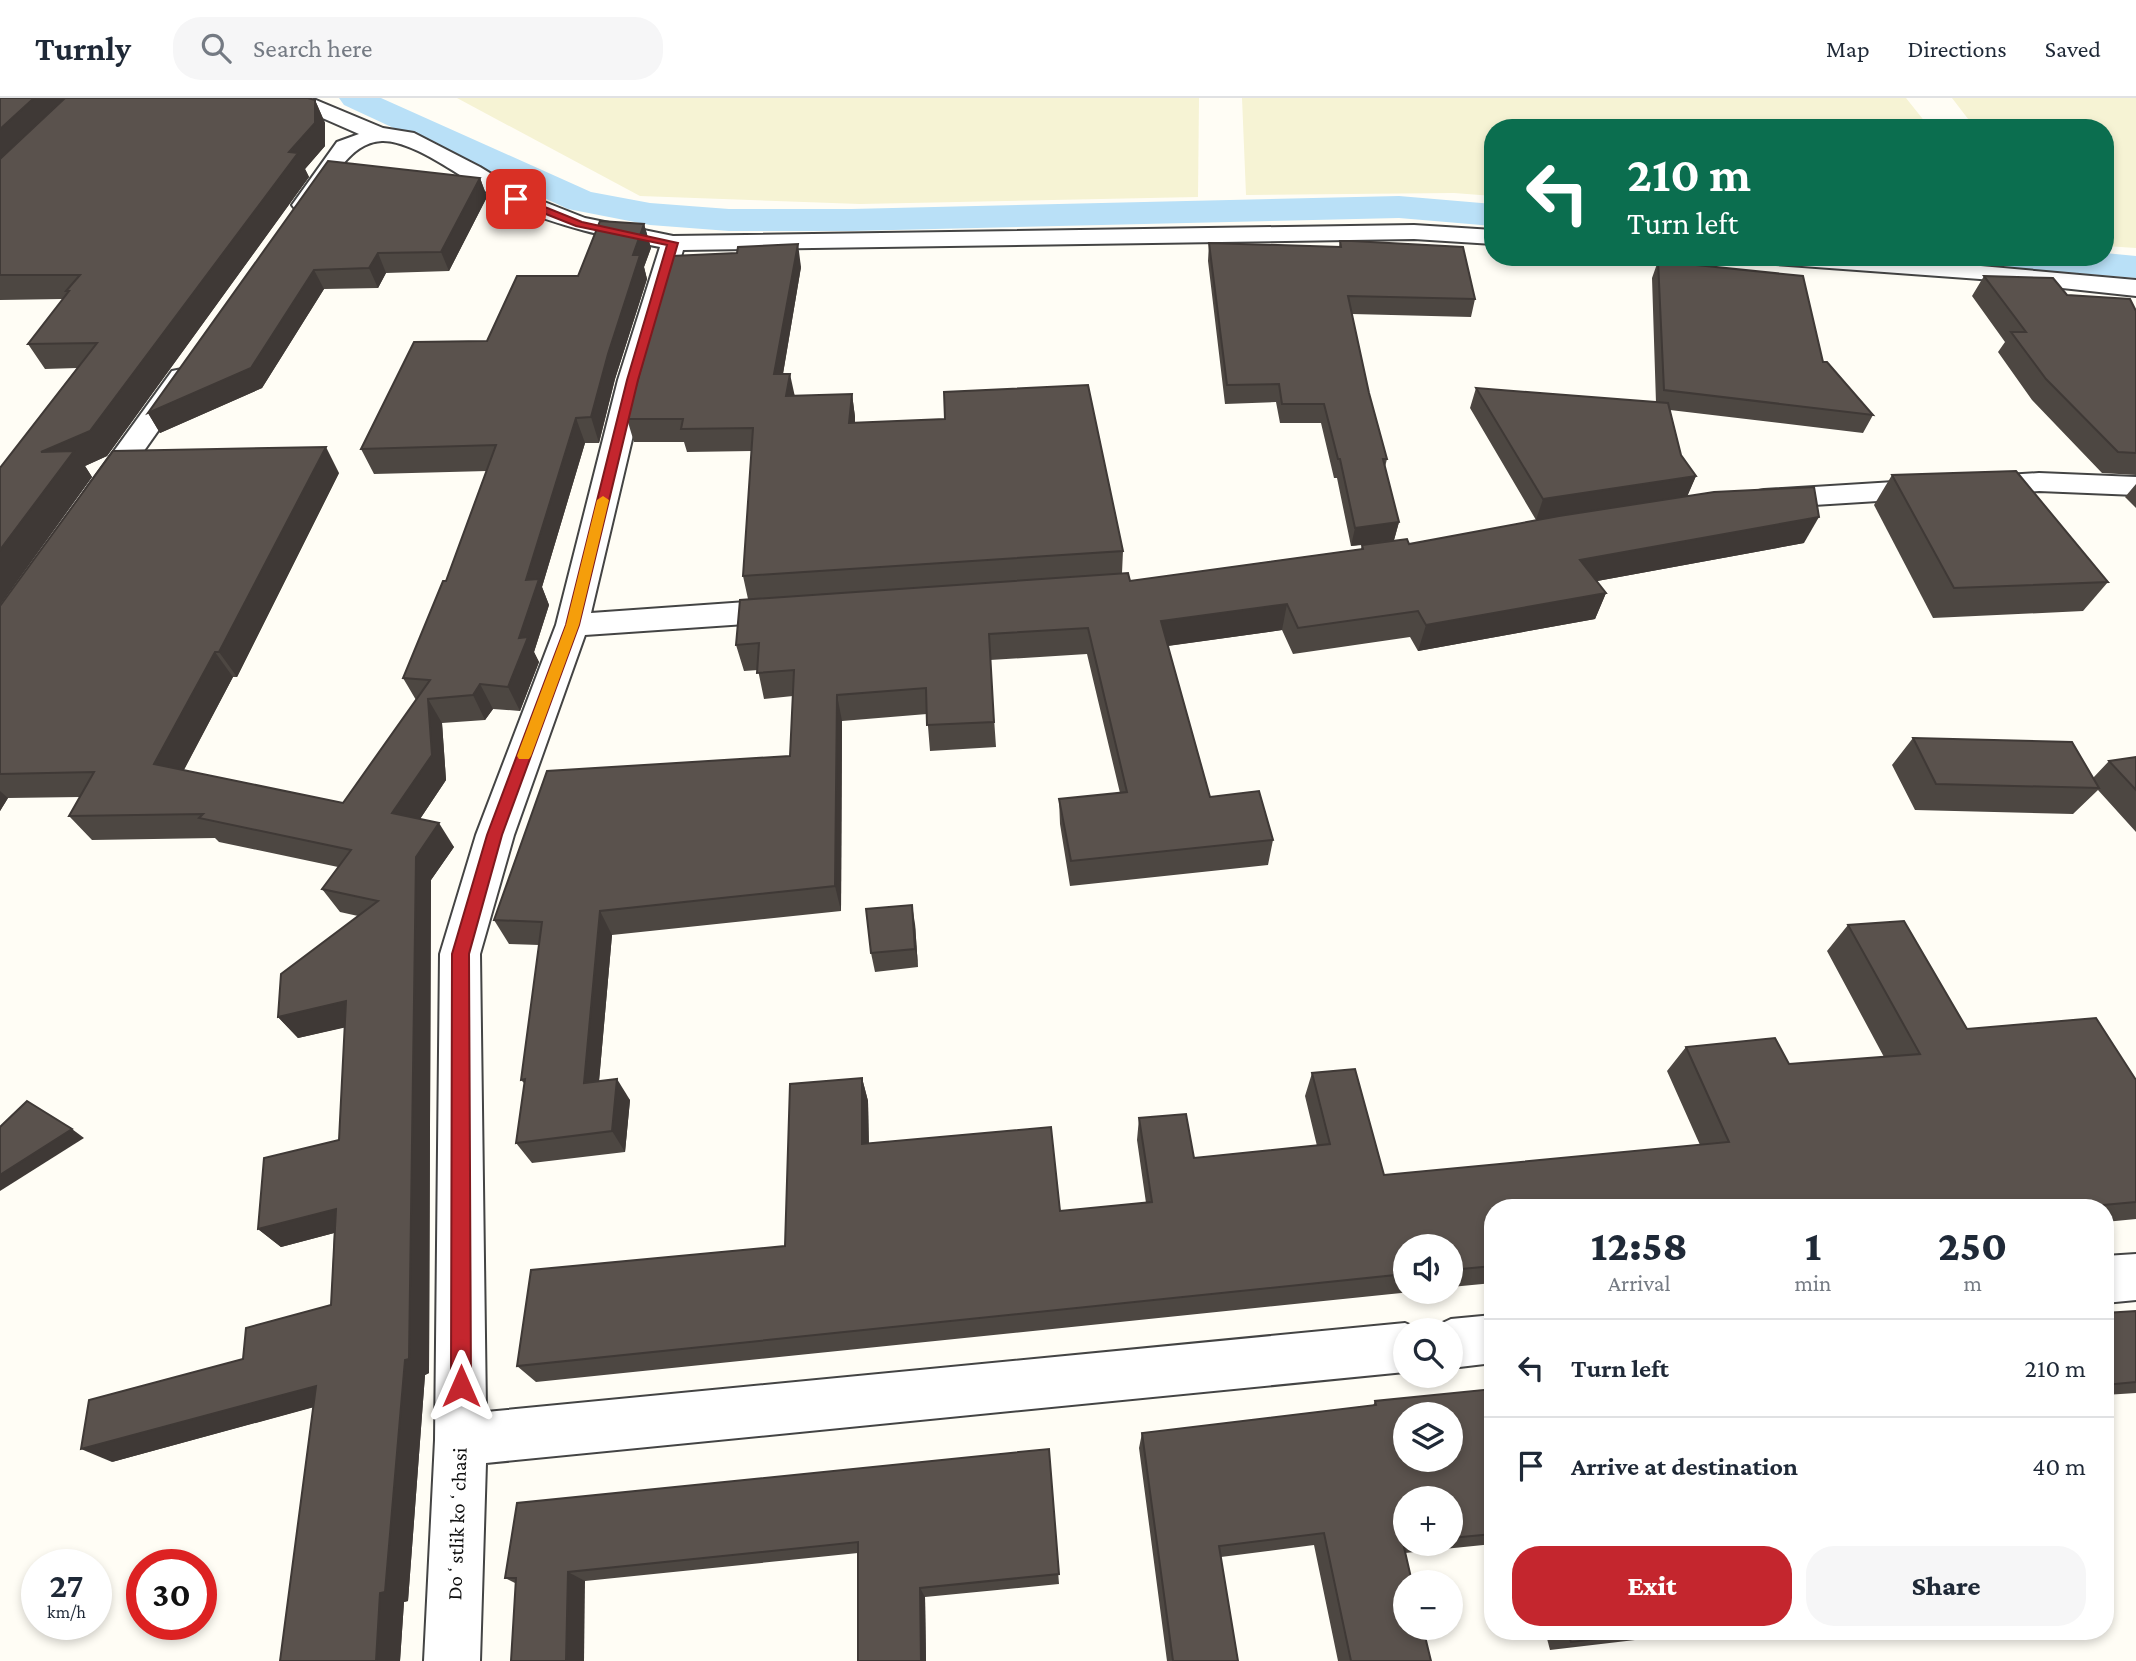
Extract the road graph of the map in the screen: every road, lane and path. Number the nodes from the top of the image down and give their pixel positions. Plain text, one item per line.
1 (293, 98) edge
2 (378, 134) junction
3 (289, 226) edge
4 (1484, 236) edge
5 (673, 243) junction
6 (1898, 266) edge
7 (2136, 288) edge
8 (193, 361) edge
9 (2136, 486) edge
10 (1731, 502) edge
11 (88, 508) edge
12 (819, 608) edge
13 (572, 625) junction
14 (2136, 1276) edge
15 (2114, 1279) edge
16 (1484, 1340) edge
17 (1463, 1342) edge
18 (1393, 1349) edge
19 (461, 1440) junction
20 (452, 1661) edge

1 - 2 street
2 - 3 street
2 - 5 street
4 - 5 street
5 - 13 street, Doʻstlik koʻchasi
6 - 7 street
8 - 11 street
9 - 10 street
12 - 13 street
13 - 19 street, Doʻstlik koʻchasi
14 - 15 street
16 - 17 street
18 - 19 street
19 - 20 street, Doʻstlik koʻchasi

